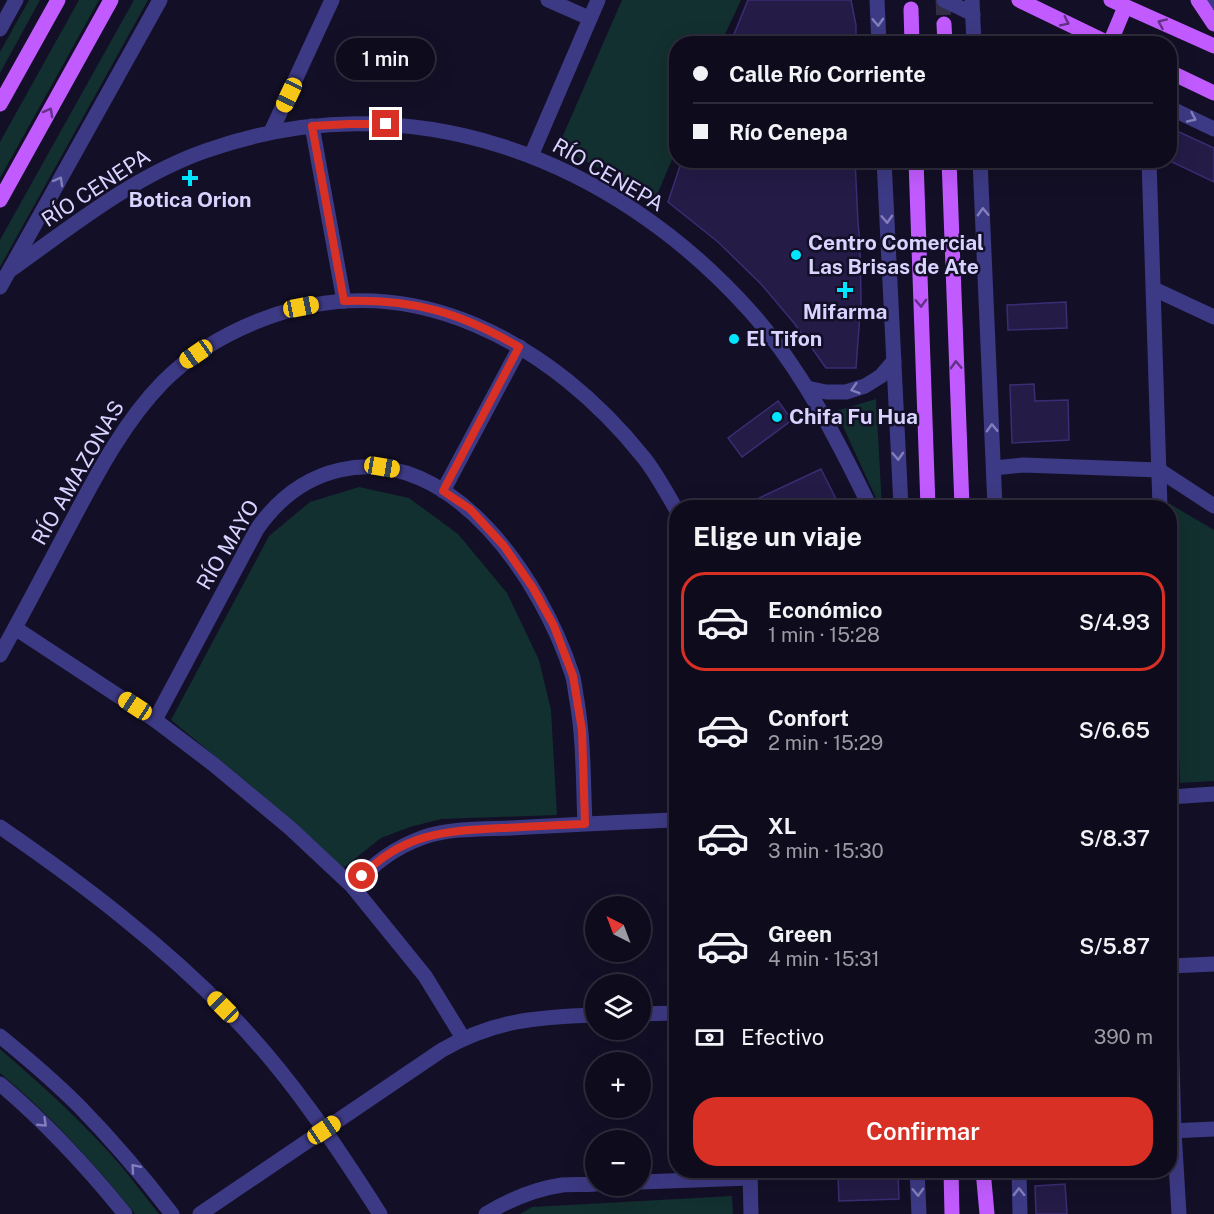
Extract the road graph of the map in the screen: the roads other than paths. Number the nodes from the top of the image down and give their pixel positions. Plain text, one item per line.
1 (16, 0) edge
2 (58, 0) edge
3 (111, 0) edge
4 (159, 0) edge
5 (332, 0) edge
6 (548, 0) edge
7 (598, 0) edge
8 (877, 0) edge
9 (944, 0) edge
10 (1019, 0) edge
11 (1198, 0) edge
12 (1209, 0) edge
13 (1214, 2) edge
14 (1118, 3) edge
15 (973, 7) edge
16 (911, 9) dead end
17 (589, 18) junction
18 (944, 24) tunnel mouth
19 (1214, 24) edge
20 (0, 29) edge
21 (879, 36) edge
22 (912, 36) edge
23 (945, 36) edge
24 (974, 36) edge
25 (1095, 36) edge
26 (1111, 36) edge
27 (1214, 46) edge
28 (1177, 75) edge
29 (1214, 93) edge
30 (0, 104) edge
31 (1177, 111) edge
32 (312, 126) junction
33 (1214, 129) edge
34 (271, 132) junction
35 (531, 156) junction
36 (884, 168) edge
37 (916, 168) edge
38 (949, 168) edge
39 (980, 168) edge
40 (1149, 168) edge
41 (0, 200) edge
42 (9, 271) junction
43 (0, 287) edge
44 (1154, 289) junction
45 (344, 301) junction
46 (1214, 317) edge
47 (519, 347) junction
48 (894, 361) junction
49 (807, 388) junction
50 (994, 468) junction
51 (1159, 470) junction
52 (443, 491) junction
53 (670, 500) edge
54 (866, 500) edge
55 (901, 500) edge
56 (928, 500) edge
57 (962, 500) edge
58 (995, 500) edge
59 (1160, 500) edge
60 (1214, 506) edge
61 (15, 628) junction
62 (0, 655) edge
63 (154, 720) junction
64 (1214, 794) edge
65 (1177, 797) edge
66 (669, 820) edge
67 (585, 824) junction
68 (0, 827) edge
69 (352, 886) junction
70 (1214, 964) edge
71 (1177, 966) edge
72 (669, 1013) edge
73 (651, 1014) edge
74 (585, 1016) edge
75 (0, 1036) edge
76 (463, 1038) junction
77 (0, 1084) edge
78 (1214, 1129) edge
79 (324, 1130) junction
80 (1177, 1131) edge
81 (695, 1178) edge
82 (750, 1178) edge
83 (917, 1178) edge
84 (947, 1178) edge
85 (951, 1178) edge
86 (984, 1178) edge
87 (989, 1178) edge
88 (1018, 1178) edge
89 (1176, 1178) edge
90 (651, 1181) edge
91 (585, 1184) edge
92 (952, 1191) junction
93 (985, 1191) junction
94 (125, 1214) edge
95 (172, 1214) edge
96 (200, 1214) edge
97 (380, 1214) edge
98 (486, 1214) edge
99 (751, 1214) edge
100 (918, 1214) edge
101 (952, 1214) edge
102 (987, 1214) edge
103 (1020, 1214) edge
104 (1179, 1214) edge

1 - 20 street
2 - 30 main road
41 -> 3 main road
42 -> 4 street
5 - 34 street
6 - 17 street
7 - 17 street
8 -> 21 street
9 - 15 street
10 -> 25 main road
11 - 19 main road
12 - 13 street
14 - 26 main road
27 -> 14 main road
15 - 24 street
16 - 22 main road
17 - 35 street
18 - 23 main road
28 - 29 main road
31 -> 33 street
32 - 34 street, RÍO CENEPA
32 - 35 street, RÍO CENEPA
32 - 45 street
34 - 42 street, RÍO CENEPA
35 - 49 street, RÍO CENEPA
36 -> 48 street
37 -> 56 main road
57 -> 38 main road
50 -> 39 street
40 - 44 street
42 - 43 street
44 - 46 street
44 - 51 street
45 - 47 street, RÍO AMAZONAS
45 - 61 street, RÍO AMAZONAS
47 - 52 street
47 - 53 street, RÍO AMAZONAS
48 -> 49 street
48 -> 55 street
49 - 54 street, RÍO CENEPA
50 - 51 street
50 - 58 street
51 - 59 street
51 - 60 street
52 - 63 street, RÍO MAYO
52 - 67 street, RÍO MAYO
61 - 62 street, RÍO AMAZONAS
61 - 63 street
63 - 69 street
64 - 65 street
66 - 67 street
67 - 69 street
68 - 79 street
69 - 76 street
70 - 71 street
72 - 73 street
74 - 76 street
95 -> 75 street
76 - 79 street
77 -> 94 street
78 - 80 street
79 - 96 street
79 - 97 street
81 - 90 street
82 - 99 street
83 -> 100 street
84 - 92 main road
85 - 92 main road
86 - 93 main road
87 - 93 main road
103 -> 88 street
89 - 104 street
91 - 98 street
92 - 101 main road
93 - 102 main road

